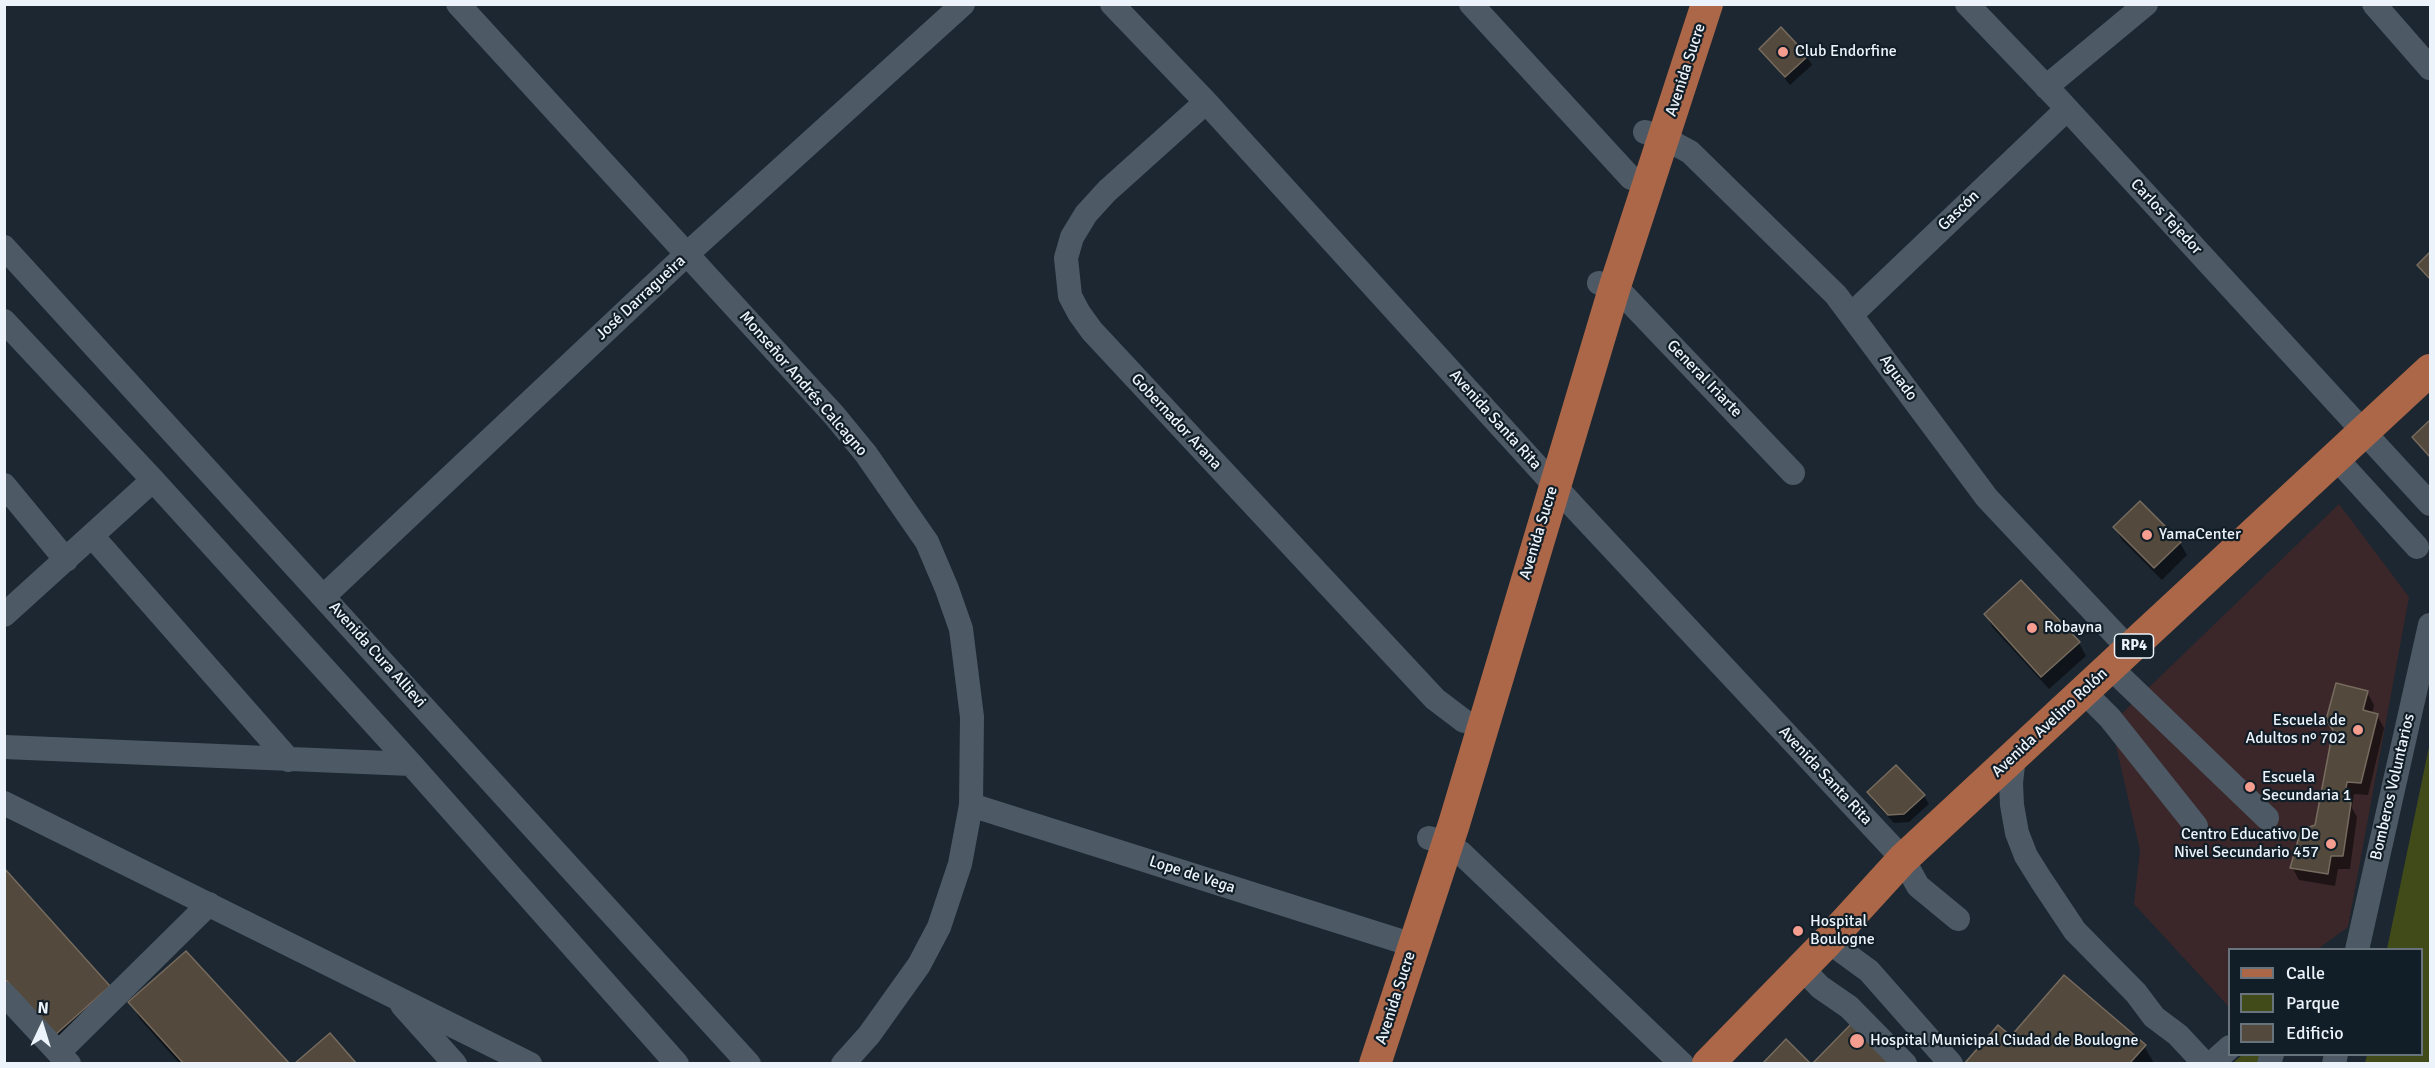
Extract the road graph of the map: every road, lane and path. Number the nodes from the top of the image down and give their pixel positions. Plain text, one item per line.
1 (439, 4) edge
2 (458, 4) edge
3 (470, 4) edge
4 (963, 4) edge
5 (1112, 4) edge
6 (1471, 4) edge
7 (1687, 4) edge
8 (1707, 4) edge
9 (1967, 4) edge
10 (2146, 4) edge
11 (2374, 4) edge
12 (479, 28) junction
13 (2430, 68) edge
14 (2046, 87) junction
15 (1206, 102) junction
16 (2067, 109) junction
17 (1654, 135) junction
18 (1631, 178) junction
19 (4, 247) edge
20 (687, 254) junction
21 (1607, 284) junction
22 (1852, 314) junction
23 (4, 321) edge
24 (2428, 381) edge
25 (2363, 432) junction
26 (2336, 458) junction
27 (1793, 473) dead end
28 (1547, 476) junction
29 (153, 480) junction
30 (4, 485) edge
31 (2430, 504) edge
32 (93, 537) junction
33 (2418, 547) dead end
34 (66, 560) junction
35 (323, 597) junction
36 (4, 615) edge
37 (2430, 626) edge
38 (2120, 658) junction
39 (2084, 692) junction
40 (1464, 721) junction
41 (4, 747) edge
42 (2014, 756) junction
43 (289, 760) junction
44 (411, 764) junction
45 (4, 803) edge
46 (970, 804) junction
47 (2267, 818) dead end
48 (2196, 826) dead end
49 (1438, 841) junction
50 (1903, 859) junction
51 (209, 904) junction
52 (1958, 918) dead end
53 (2358, 941) edge
54 (1404, 942) junction
55 (1828, 942) junction
56 (1802, 968) junction
57 (4, 994) edge
58 (394, 996) junction
59 (2228, 1048) edge
60 (64, 1058) edge
61 (455, 1064) edge
62 (530, 1064) edge
63 (678, 1064) edge
64 (749, 1064) edge
65 (843, 1064) edge
66 (1356, 1064) edge
67 (1375, 1064) edge
68 (1682, 1064) edge
69 (1708, 1064) edge
70 (1905, 1064) edge
71 (1951, 1064) edge
72 (2205, 1064) edge
73 (2211, 1064) edge

1 - 12 street
2 - 12 street, Monseñor Andrés Calcagno
3 - 12 street
4 - 20 street, José Darragueira
5 - 15 street, Avenida Santa Rita
6 - 18 street
7 - 17 main road, Avenida Sucre
8 - 17 main road, Avenida Sucre
9 - 14 street, Carlos Tejedor
10 - 14 street
11 - 13 street
12 - 20 street, Monseñor Andrés Calcagno
14 - 16 street, Carlos Tejedor
15 - 28 street, Avenida Santa Rita
15 - 40 street, Gobernador Arana
16 - 22 street, Gascón
16 - 25 street, Carlos Tejedor
17 - 18 main road, Avenida Sucre
17 - 21 main road, Avenida Sucre
17 - 22 street, Aguado
18 - 21 main road, Avenida Sucre
19 - 35 street, Avenida Cura Allievi
20 - 35 street, José Darragueira
20 - 46 street, Monseñor Andrés Calcagno
21 - 27 street, General Iriarte
21 - 28 main road, Avenida Sucre
22 - 38 street, Aguado
23 - 29 street
24 - 25 main road, Avenida Avelino Rolón / RP4
25 - 26 main road, Avenida Avelino Rolón / RP4
25 - 31 street, Carlos Tejedor
26 - 33 street
26 - 38 main road, Avenida Avelino Rolón / RP4
28 - 40 main road, Avenida Sucre
28 - 49 main road, Avenida Sucre
28 - 50 street, Avenida Santa Rita
29 - 32 street
29 - 44 street
30 - 34 street
32 - 34 street
32 - 43 street
34 - 36 street
35 - 64 street, Avenida Cura Allievi
37 - 53 street, Bomberos Voluntarios
38 - 39 main road, Avenida Avelino Rolón / RP4
38 - 47 street, Aguado
39 - 42 main road, Avenida Avelino Rolón / RP4
39 - 48 street
40 - 49 main road, Avenida Sucre
41 - 43 street
42 - 50 main road, Avenida Avelino Rolón / RP4
42 - 72 street
43 - 44 street
44 - 63 street
45 - 51 street
46 - 54 street, Lope de Vega
46 - 65 street, Monseñor Andrés Calcagno
49 - 54 main road, Avenida Sucre
49 - 68 street
50 - 52 street, Avenida Santa Rita
50 - 55 main road, Avenida Avelino Rolón / RP4
51 - 58 street
51 - 60 street
54 - 66 main road, Avenida Sucre
54 - 67 main road, Avenida Sucre
55 - 56 main road, Avenida Avelino Rolón / RP4
55 - 71 street
56 - 69 main road, Avenida Avelino Rolón / RP4
56 - 70 street
57 - 60 street
58 - 61 street
58 - 62 street
59 - 73 street

